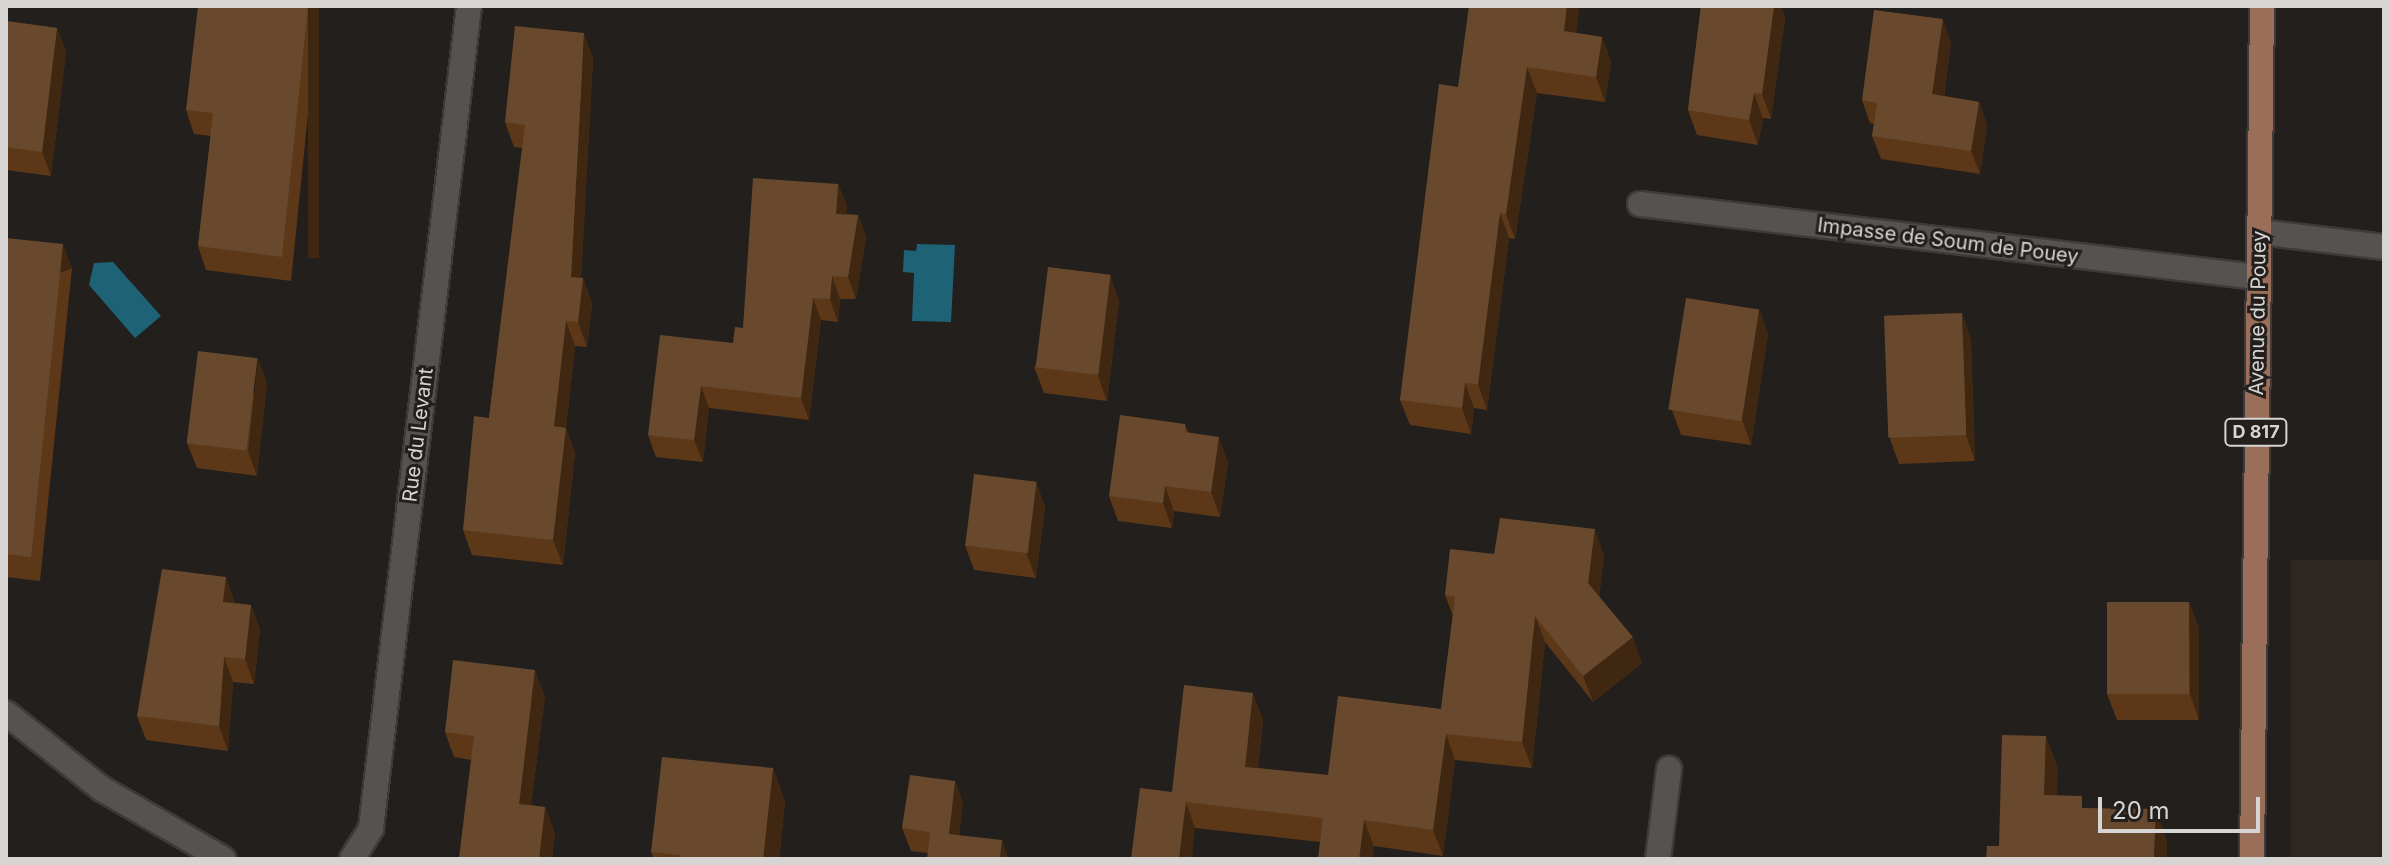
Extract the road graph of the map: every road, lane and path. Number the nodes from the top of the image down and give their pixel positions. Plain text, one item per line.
1 (469, 6) edge
2 (2262, 6) edge
3 (1640, 204) dead end
4 (2260, 232) junction
5 (2384, 247) edge
6 (2257, 277) junction
7 (6, 713) edge
8 (1669, 769) dead end
9 (223, 859) edge
10 (352, 859) edge
11 (1658, 859) edge
12 (2252, 859) edge

1 - 10 street, Rue du Levant
2 - 4 main road, Avenue du Pouey / D 817
3 - 6 street, Impasse de Soum de Pouey
4 - 5 street
4 - 6 main road, Avenue du Pouey / D 817
6 - 12 main road, Avenue du Pouey / D 817
7 - 9 street
8 - 11 street

